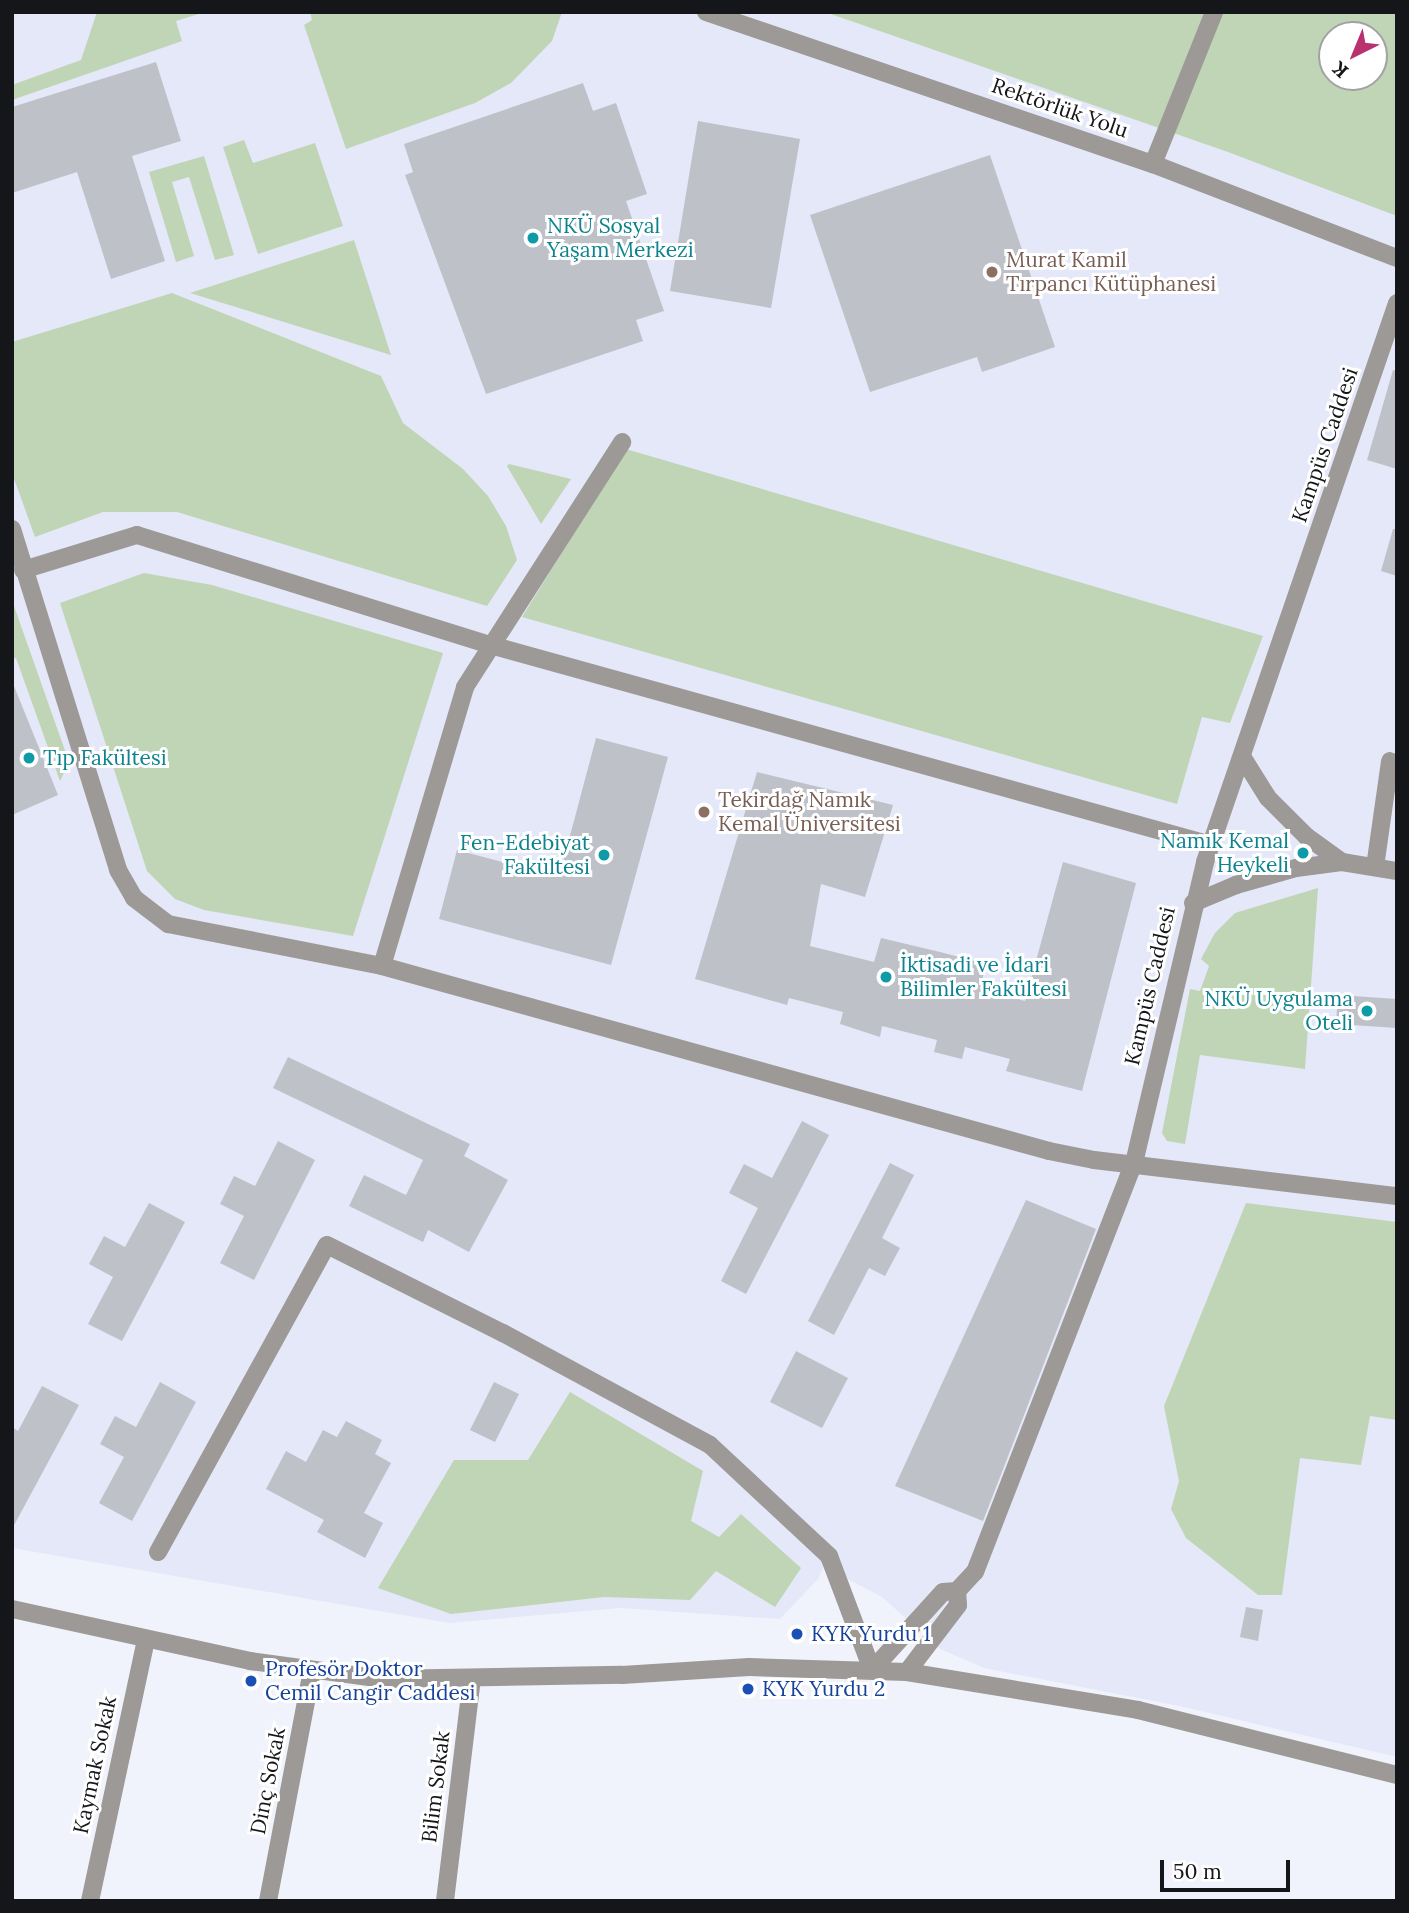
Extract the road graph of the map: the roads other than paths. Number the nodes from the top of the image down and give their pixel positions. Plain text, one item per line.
1 (706, 12) edge
2 (1214, 12) edge
3 (1153, 164) junction
4 (1397, 258) edge
5 (1397, 303) edge
6 (622, 442) dead end
7 (12, 529) edge
8 (20, 576) edge
9 (494, 646) junction
10 (1243, 758) junction
11 (1390, 761) dead end
12 (1211, 845) junction
13 (1342, 862) junction
14 (1375, 867) junction
15 (1397, 871) edge
16 (1193, 903) junction
17 (382, 966) junction
18 (1133, 1163) junction
19 (1397, 1196) edge
20 (158, 1552) dead end
21 (957, 1591) junction
22 (12, 1609) edge
23 (146, 1640) junction
24 (312, 1670) junction
25 (872, 1670) junction
26 (907, 1672) junction
27 (471, 1679) junction
28 (1397, 1775) edge
29 (90, 1901) edge
30 (268, 1901) edge
31 (445, 1901) edge

1 - 3 street, Rektörlük Yolu
2 - 3 street
3 - 4 street, Rektörlük Yolu
5 - 10 street, Kampüs Caddesi
6 - 9 street
7 - 8 street
8 - 9 street
8 - 17 street
9 - 12 street
9 - 17 street
10 - 12 street, Kampüs Caddesi
10 - 13 street
11 - 14 street
12 - 16 street, Kampüs Caddesi
13 - 14 street
13 - 16 street
14 - 15 street
16 - 18 street, Kampüs Caddesi
17 - 18 street
18 - 19 street
18 - 21 street, Kampüs Caddesi
20 - 25 street
21 - 25 street
21 - 26 street
22 - 23 street
23 - 24 street
23 - 29 street, Kaymak Sokak
24 - 27 street
24 - 30 street, Dinç Sokak
25 - 26 street
25 - 27 street
26 - 28 street
27 - 31 street, Bilim Sokak

